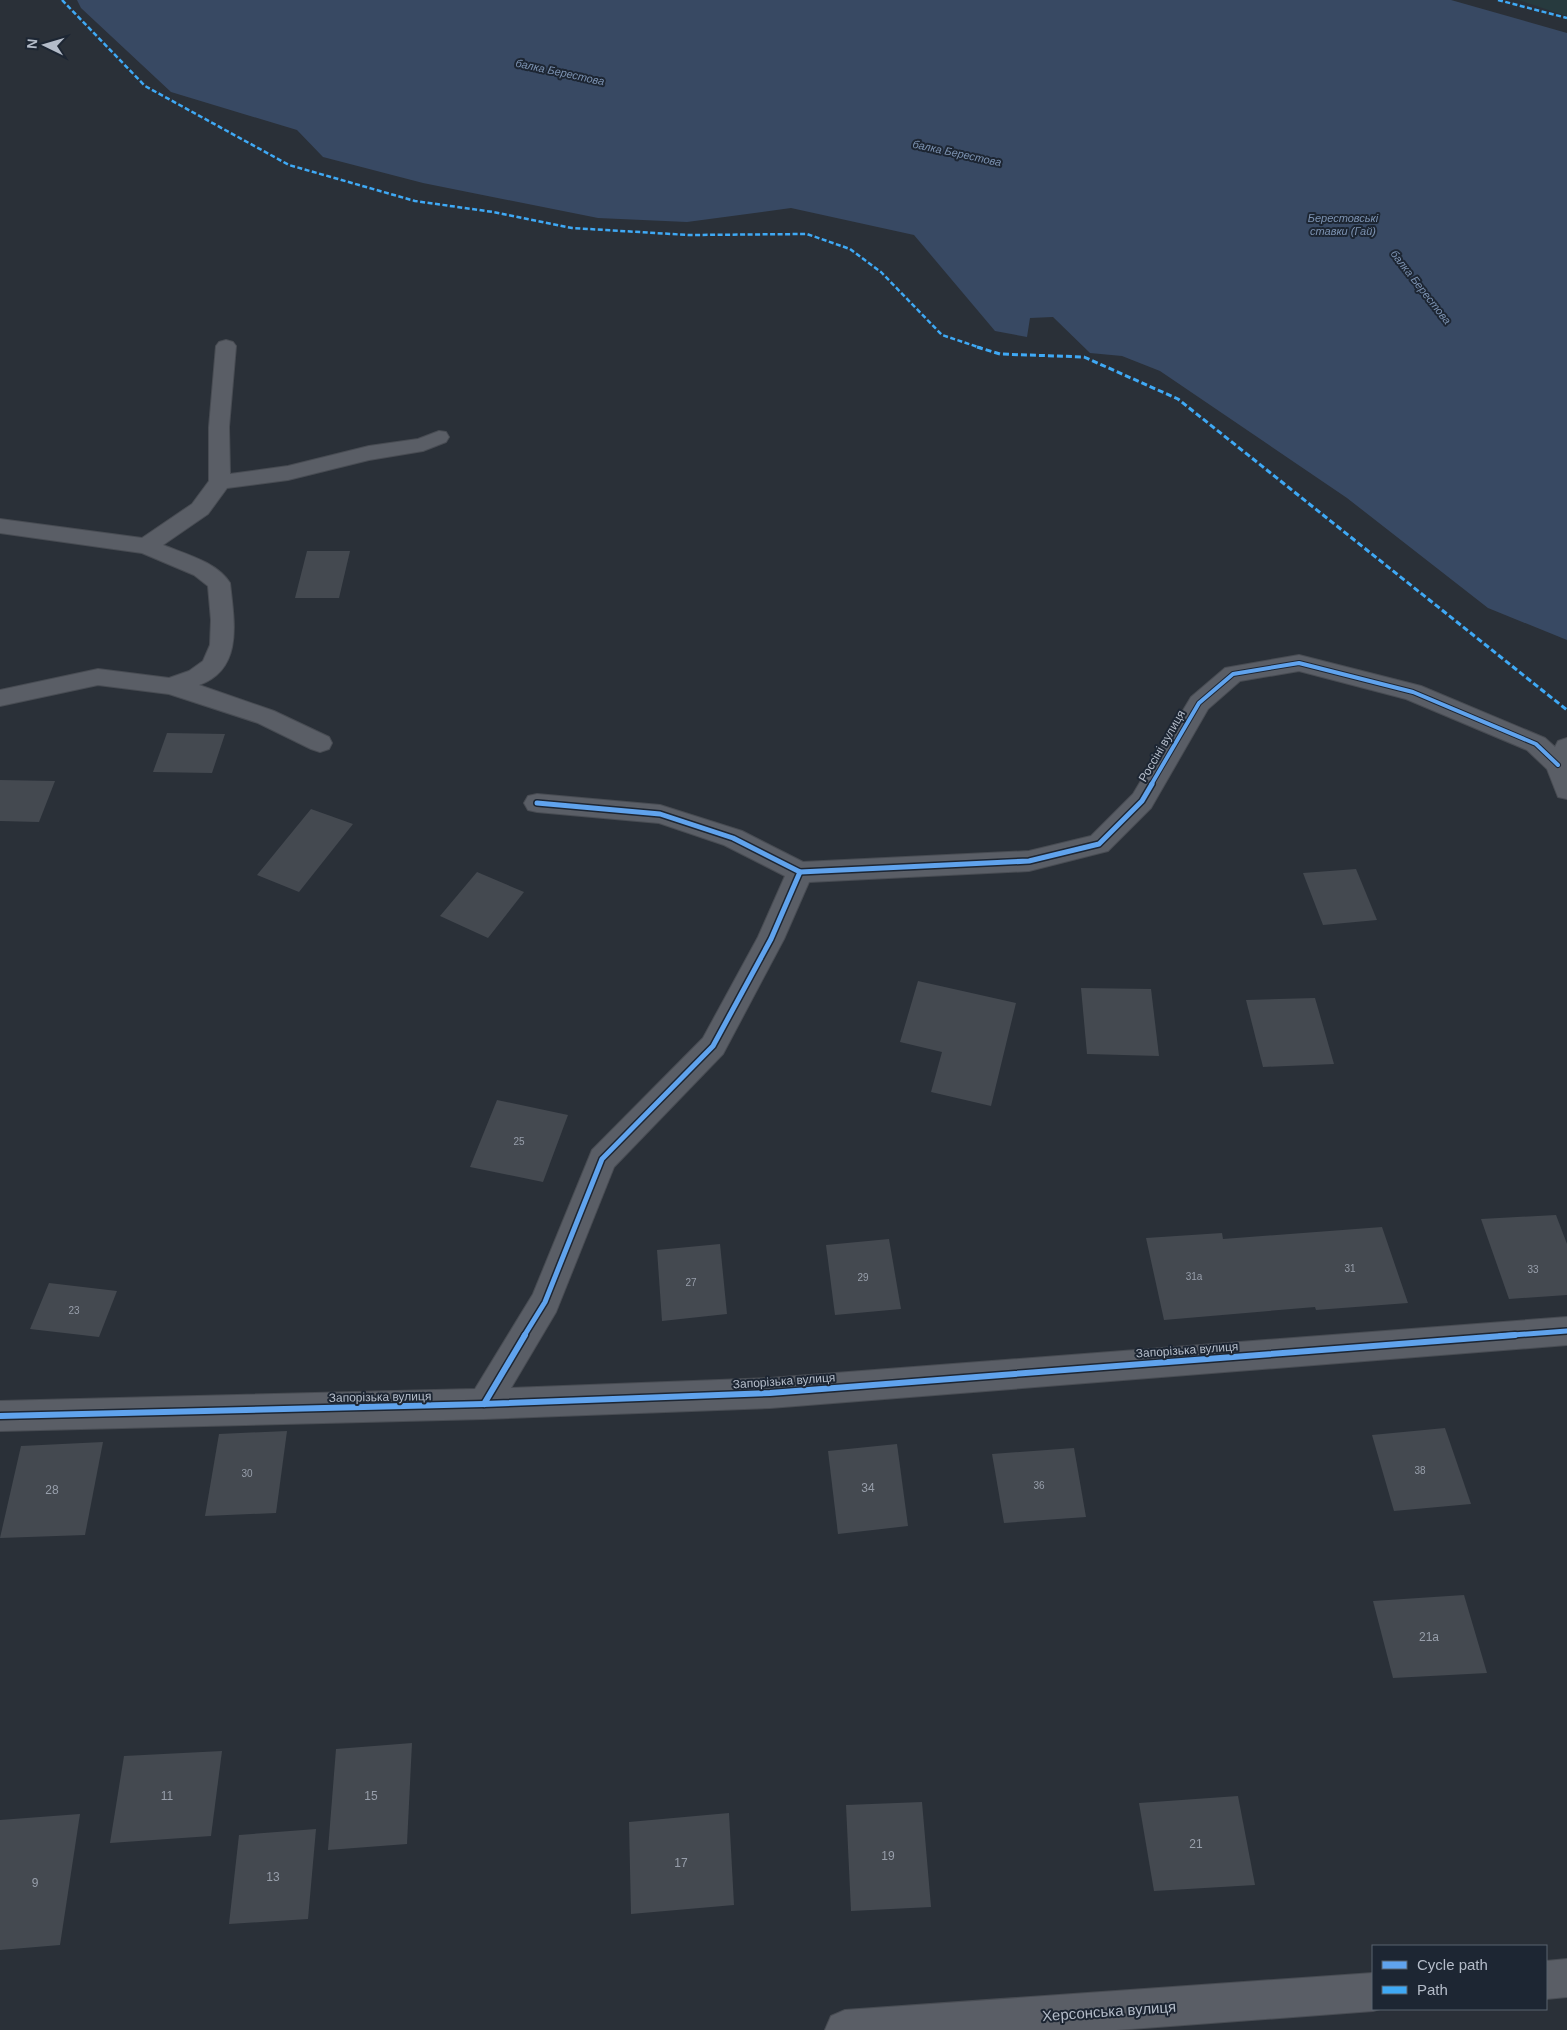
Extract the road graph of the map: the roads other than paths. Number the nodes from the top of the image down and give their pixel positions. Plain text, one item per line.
1 (226, 346) dead end
2 (439, 437) dead end
3 (220, 482) junction
4 (0, 526) edge
5 (146, 546) junction
6 (169, 686) junction
7 (0, 698) edge
8 (320, 743) dead end
9 (1562, 756) edge
10 (1567, 790) edge
11 (537, 803) dead end
12 (800, 872) junction
13 (1567, 1331) edge
14 (484, 1404) junction
15 (0, 1416) edge
16 (1567, 1978) edge
17 (1547, 1980) edge
18 (1372, 1992) edge
19 (845, 2030) edge

1 - 3 street
2 - 3 street
3 - 5 street
4 - 5 street
5 - 6 street
6 - 7 street
6 - 8 street
9 - 10 street
9 - 12 street, Россіні вулиця
11 - 12 street
12 - 14 street
13 - 14 street, Запорізька вулиця
14 - 15 street, Запорізька вулиця
16 - 17 street
18 - 19 street, Херсонська вулиця

